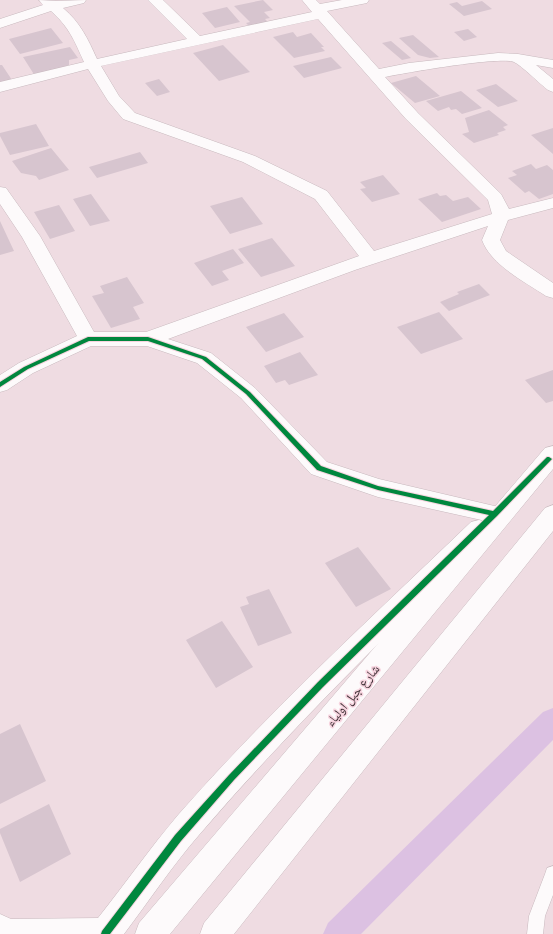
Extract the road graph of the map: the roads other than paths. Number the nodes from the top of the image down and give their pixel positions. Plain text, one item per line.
1 (79, 0) edge
2 (155, 0) edge
3 (362, 0) edge
4 (50, 3) edge
5 (316, 8) edge
6 (0, 24) edge
7 (197, 41) junction
8 (518, 58) junction
9 (92, 64) junction
10 (553, 64) edge
11 (374, 75) junction
12 (0, 87) edge
13 (553, 87) edge
14 (0, 192) edge
15 (553, 203) edge
16 (500, 216) junction
17 (370, 258) junction
18 (553, 292) edge
19 (88, 339) junction
20 (148, 339) junction
21 (0, 385) edge
22 (551, 457) edge
23 (495, 514) junction
24 (553, 514) edge
25 (553, 874) edge
26 (0, 929) edge
27 (105, 933) edge
28 (150, 934) edge
29 (216, 934) edge
30 (535, 934) edge

1 - 4 main road
2 - 7 main road
3 - 5 main road
4 - 6 main road
4 - 9 main road
5 - 7 main road
5 - 11 main road
7 - 9 main road
8 - 10 main road
8 - 11 main road
8 - 13 main road
9 - 12 main road
9 - 17 main road
11 - 16 main road
14 - 19 main road
15 - 16 main road
16 - 17 main road
16 - 18 main road
17 - 20 main road
19 - 20 main road
19 - 21 main road
20 - 23 main road
22 - 23 main road
22 - 28 main road, شارع جبل اولياء
23 - 27 main road
24 - 29 main road
25 - 30 lane
26 - 27 main road

